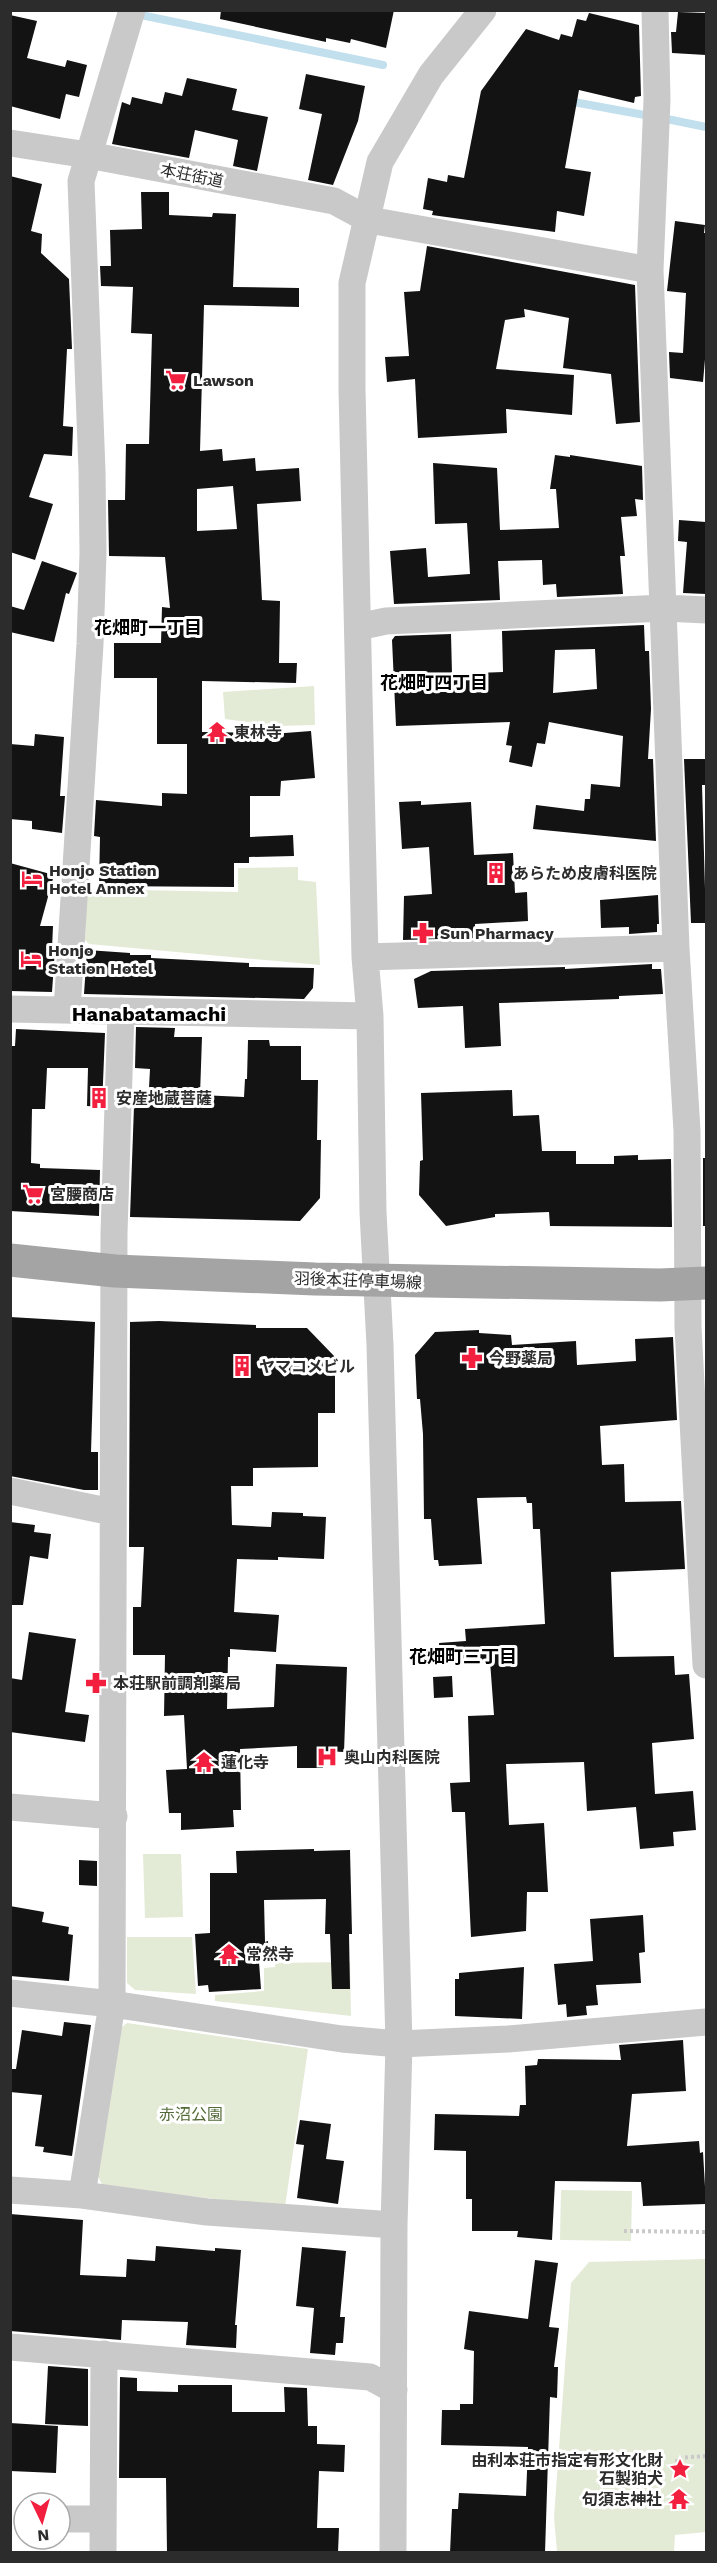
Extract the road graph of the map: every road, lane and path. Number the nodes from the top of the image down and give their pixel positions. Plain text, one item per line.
1 (483, 10) edge
2 (655, 10) edge
3 (129, 20) edge
4 (10, 143) edge
5 (88, 155) junction
6 (369, 220) junction
7 (650, 270) junction
8 (664, 608) junction
9 (706, 610) edge
10 (358, 627) junction
11 (676, 948) junction
12 (365, 957) junction
13 (10, 1009) edge
14 (68, 1010) junction
15 (122, 1011) junction
16 (370, 1016) junction
17 (10, 1260) edge
18 (115, 1271) junction
19 (375, 1280) junction
20 (697, 1284) edge
21 (10, 1491) edge
22 (112, 1512) junction
23 (706, 1665) edge
24 (10, 1807) edge
25 (114, 1816) junction
26 (10, 1993) edge
27 (112, 2004) junction
28 (706, 2022) edge
29 (399, 2044) junction
30 (10, 2190) edge
31 (82, 2195) junction
32 (394, 2225) junction
33 (624, 2231) dead end
34 (706, 2232) edge
35 (10, 2346) edge
36 (104, 2354) junction
37 (394, 2390) junction
38 (706, 2456) edge
39 (677, 2474) dead end
40 (72, 2519) edge
41 (104, 2519) junction
42 (103, 2553) edge
43 (393, 2553) edge

1 - 6 street
2 - 7 street
3 - 5 street
4 - 5 street, 本荘街道
5 - 6 street, 本荘街道
5 - 14 street
6 - 7 street
6 - 10 street
7 - 8 street
8 - 9 street
8 - 10 street
8 - 11 street
10 - 12 street
11 - 12 street
11 - 20 street
12 - 16 street
13 - 14 street
14 - 15 street
15 - 16 street
15 - 18 street
16 - 19 street
17 - 18 main road, 羽後本荘停車場線
18 - 19 main road, 羽後本荘停車場線
18 - 22 street
19 - 20 main road, 羽後本荘停車場線
19 - 29 street
20 - 23 street
21 - 22 street
22 - 25 street
24 - 25 street
25 - 27 street
26 - 27 street
27 - 29 street
27 - 31 street
28 - 29 street
29 - 32 street
30 - 31 street
31 - 32 street
32 - 37 street
33 - 34 path
35 - 36 street
36 - 37 street
36 - 41 street
37 - 43 street
38 - 39 path
40 - 41 street
41 - 42 street

